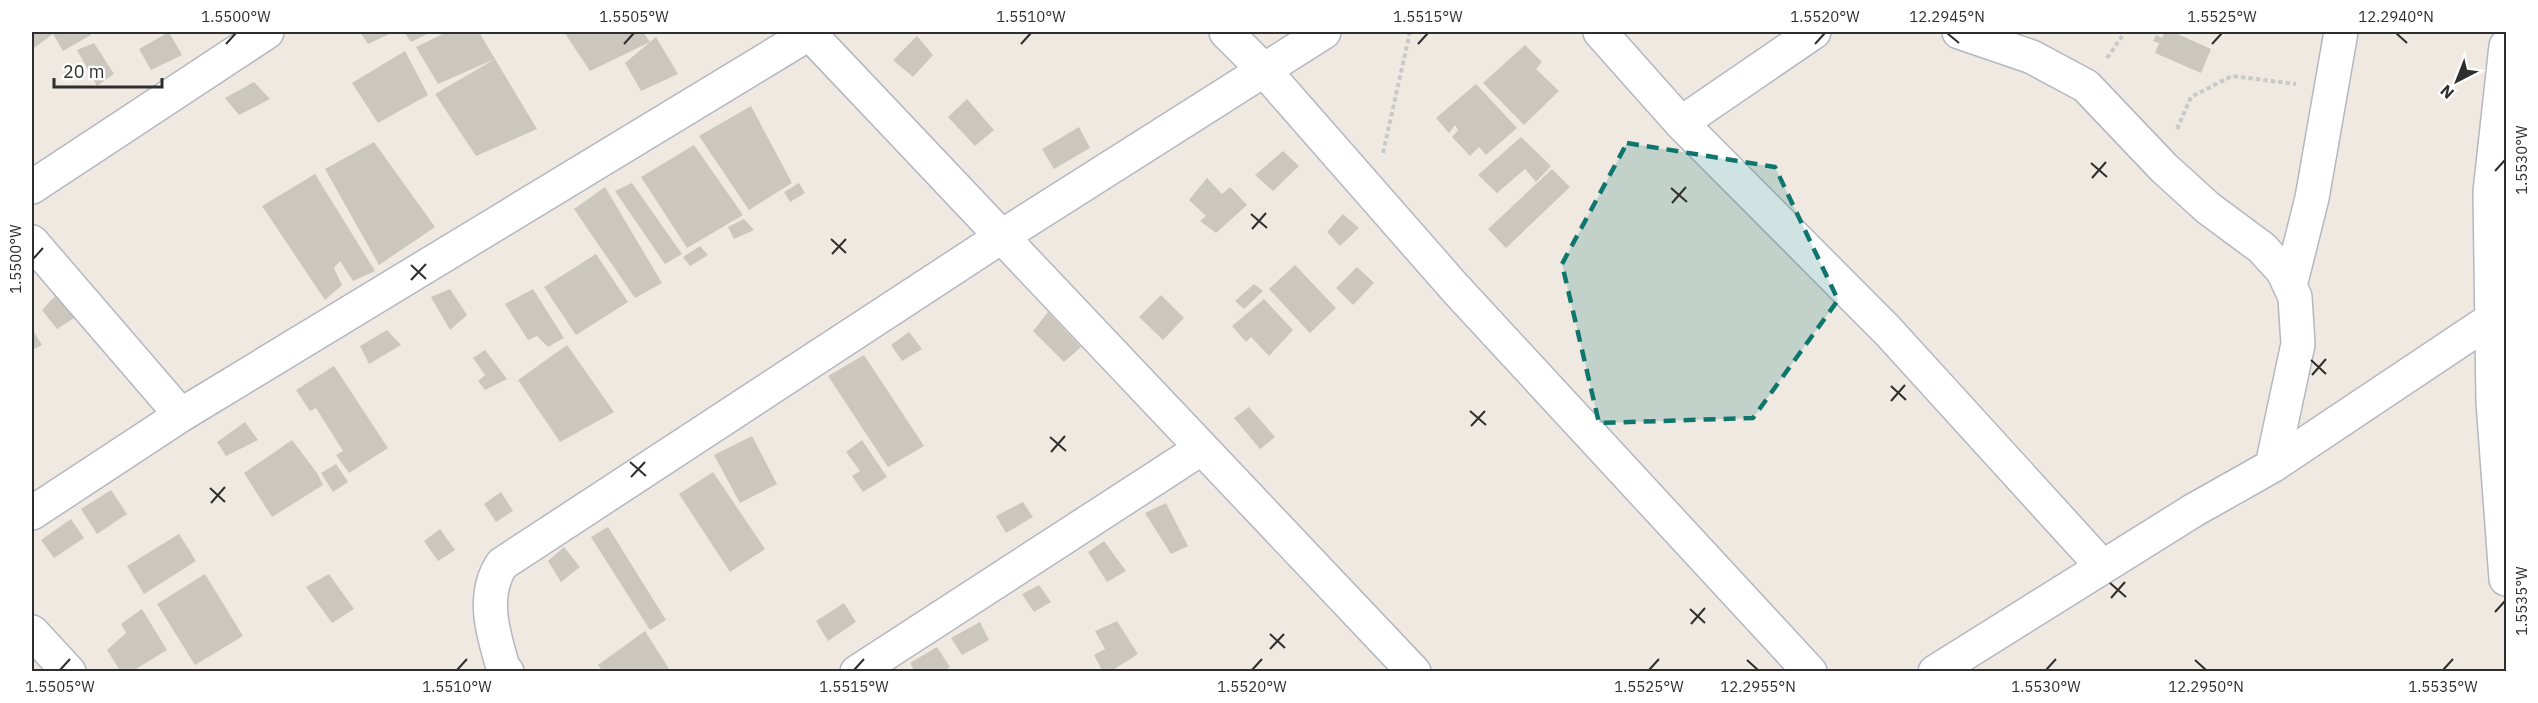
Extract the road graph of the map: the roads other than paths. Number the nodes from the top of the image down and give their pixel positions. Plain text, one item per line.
1 (267, 32) edge
2 (809, 32) edge
3 (1226, 32) edge
4 (1324, 32) edge
5 (1600, 32) edge
6 (1814, 32) edge
7 (1959, 32) edge
8 (2341, 32) edge
9 (2506, 46) edge
10 (1264, 70) junction
11 (1681, 123) junction
12 (32, 187) edge
13 (1004, 235) junction
14 (32, 242) edge
15 (2290, 286) junction
16 (2492, 319) junction
17 (181, 415) junction
18 (1202, 448) junction
19 (2272, 466) junction
20 (32, 513) edge
21 (2102, 566) junction
22 (2506, 579) edge
23 (32, 632) edge
24 (1397, 667) edge
25 (501, 670) edge
26 (69, 672) edge
27 (857, 672) edge
28 (1810, 672) edge
29 (1935, 672) edge

1 - 12 street
2 - 13 street
2 - 17 street
3 - 10 street
4 - 10 street
5 - 11 street
6 - 11 street
7 - 15 street
8 - 15 street
9 - 16 street
10 - 13 street
10 - 28 street
11 - 21 street
13 - 18 street
13 - 25 street
14 - 17 street
15 - 19 street
16 - 19 street
16 - 22 street
17 - 20 street
18 - 24 street
18 - 27 street
19 - 21 street
21 - 29 street
23 - 26 street

